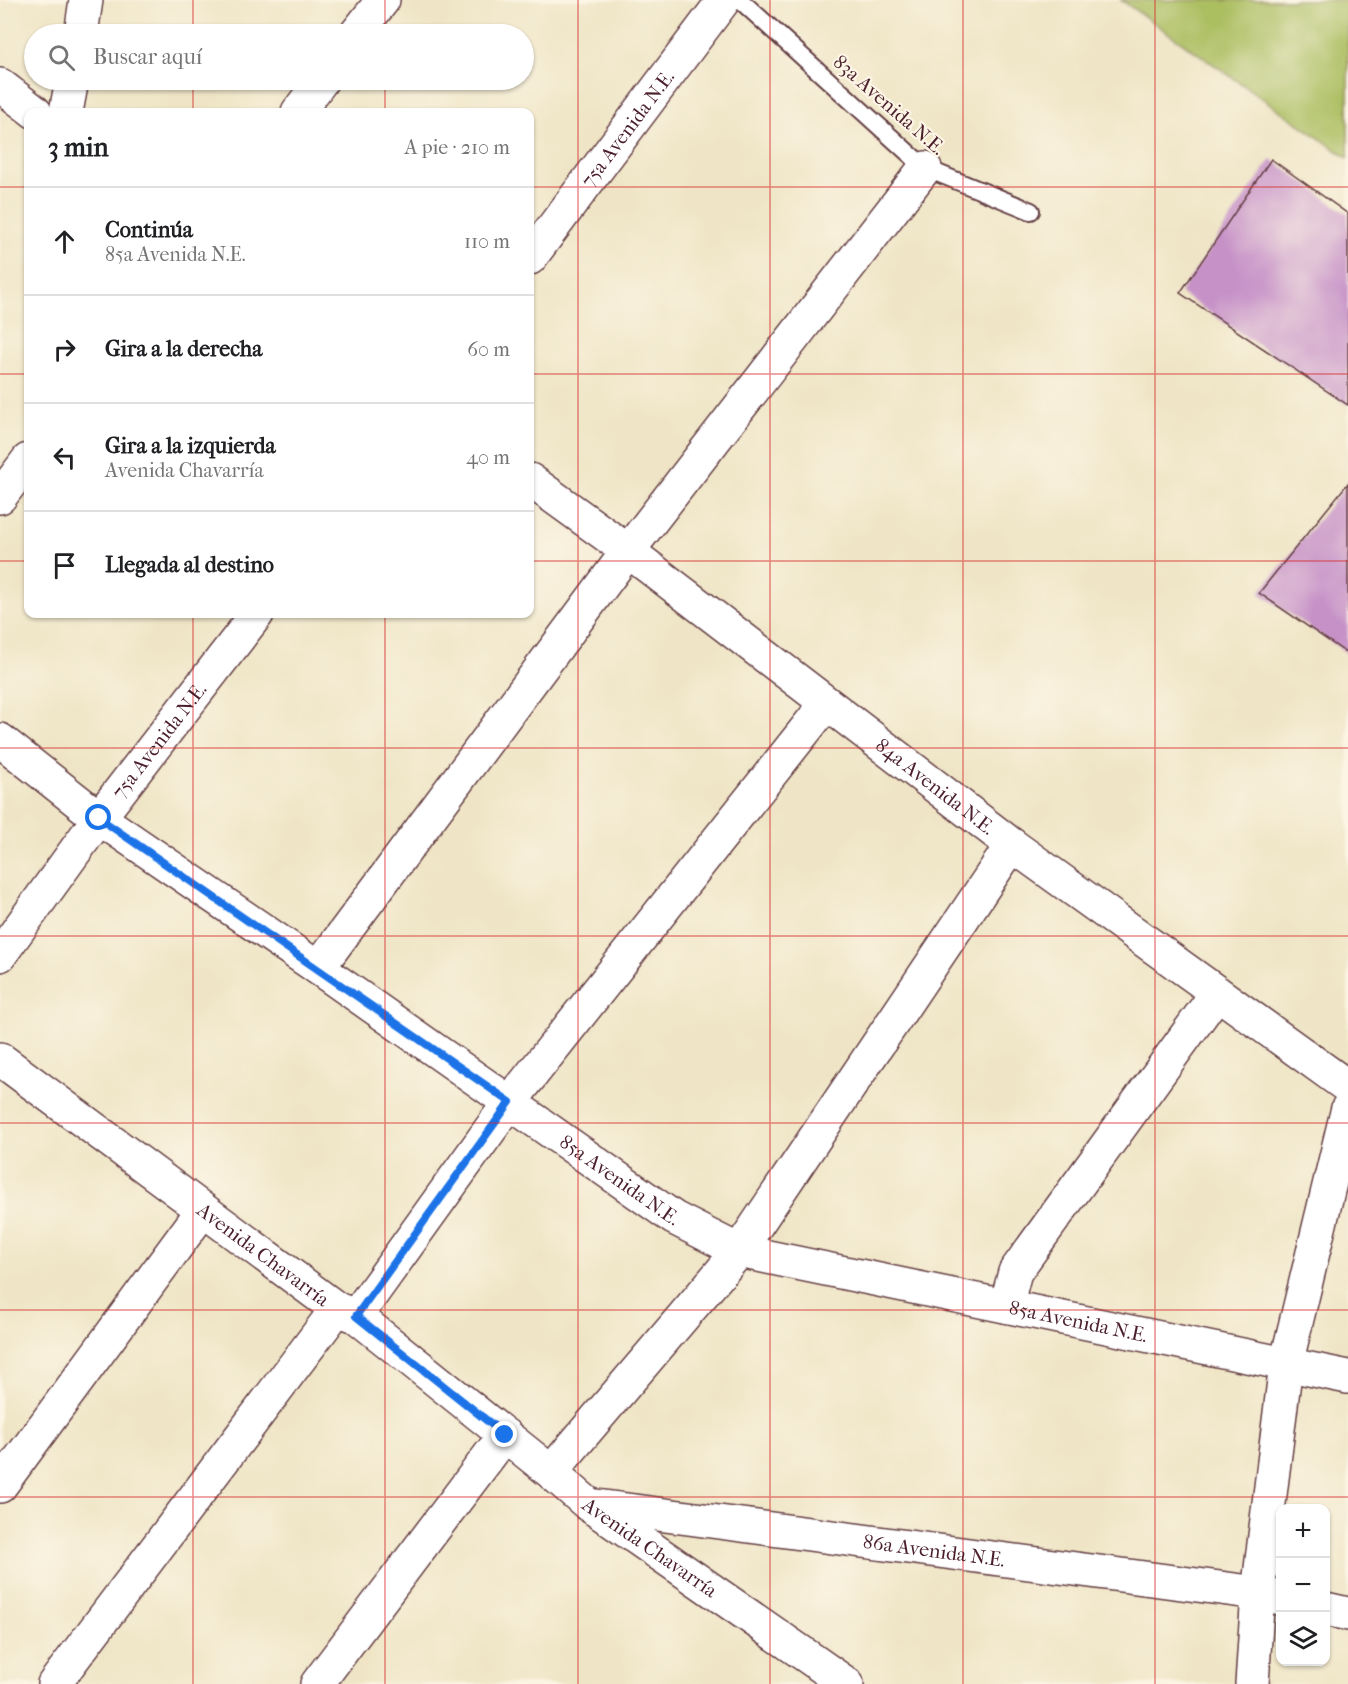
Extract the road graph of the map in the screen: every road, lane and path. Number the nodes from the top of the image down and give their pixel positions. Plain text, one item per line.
1 (86, 0) edge
2 (382, 0) edge
3 (724, 0) edge
4 (740, 0) edge
5 (82, 24) edge
6 (364, 24) edge
7 (70, 90) edge
8 (314, 90) edge
9 (3, 93) edge
10 (28, 108) edge
11 (67, 108) edge
12 (300, 108) edge
13 (925, 168) junction
14 (1031, 211) dead end
15 (534, 253) edge
16 (24, 465) edge
17 (534, 483) edge
18 (0, 497) edge
19 (628, 551) junction
20 (254, 618) edge
21 (826, 704) junction
22 (0, 740) edge
23 (99, 818) junction
24 (1011, 845) junction
25 (0, 955) edge
26 (318, 968) junction
27 (1217, 993) junction
28 (0, 1059) edge
29 (1348, 1087) edge
30 (510, 1102) junction
31 (1348, 1108) edge
32 (203, 1210) junction
33 (739, 1251) junction
34 (1006, 1306) junction
35 (346, 1313) junction
36 (1286, 1364) junction
37 (1348, 1377) edge
38 (505, 1435) junction
39 (551, 1472) junction
40 (0, 1486) edge
41 (589, 1505) junction
42 (1269, 1596) edge
43 (1330, 1610) edge
44 (1348, 1614) edge
45 (54, 1684) edge
46 (317, 1684) edge
47 (847, 1684) edge
48 (1252, 1684) edge

1 - 5 street
2 - 6 street
3 - 15 street, 75a Avenida N.E.
4 - 13 lane, 83a Avenida N.E.
7 - 11 street
8 - 12 street
9 - 10 street
13 - 14 lane, 83a Avenida N.E.
13 - 19 street
16 - 18 street
17 - 19 street, 84a Avenida N.E.
19 - 21 street, 84a Avenida N.E.
19 - 26 street
20 - 23 street, 75a Avenida N.E.
21 - 24 street, 84a Avenida N.E.
21 - 30 street
22 - 23 street, 85a Avenida N.E.
23 - 25 street, 75a Avenida N.E.
23 - 26 street, 85a Avenida N.E.
24 - 27 street, 84a Avenida N.E.
24 - 33 street
26 - 30 street, 85a Avenida N.E.
27 - 29 street, 84a Avenida N.E.
27 - 34 street
28 - 32 street, Avenida Chavarría
30 - 33 street, 85a Avenida N.E.
30 - 35 street
31 - 36 street
32 - 35 street, Avenida Chavarría
32 - 40 street
33 - 34 street, 85a Avenida N.E.
33 - 39 street
34 - 36 street, 85a Avenida N.E.
35 - 38 street, Avenida Chavarría
35 - 45 street
36 - 37 street, 85a Avenida N.E.
36 - 42 street
38 - 39 street, Avenida Chavarría
38 - 46 street
39 - 41 street, Avenida Chavarría
41 - 42 street, 86a Avenida N.E.
41 - 47 street, Avenida Chavarría
42 - 48 street
43 - 44 street

